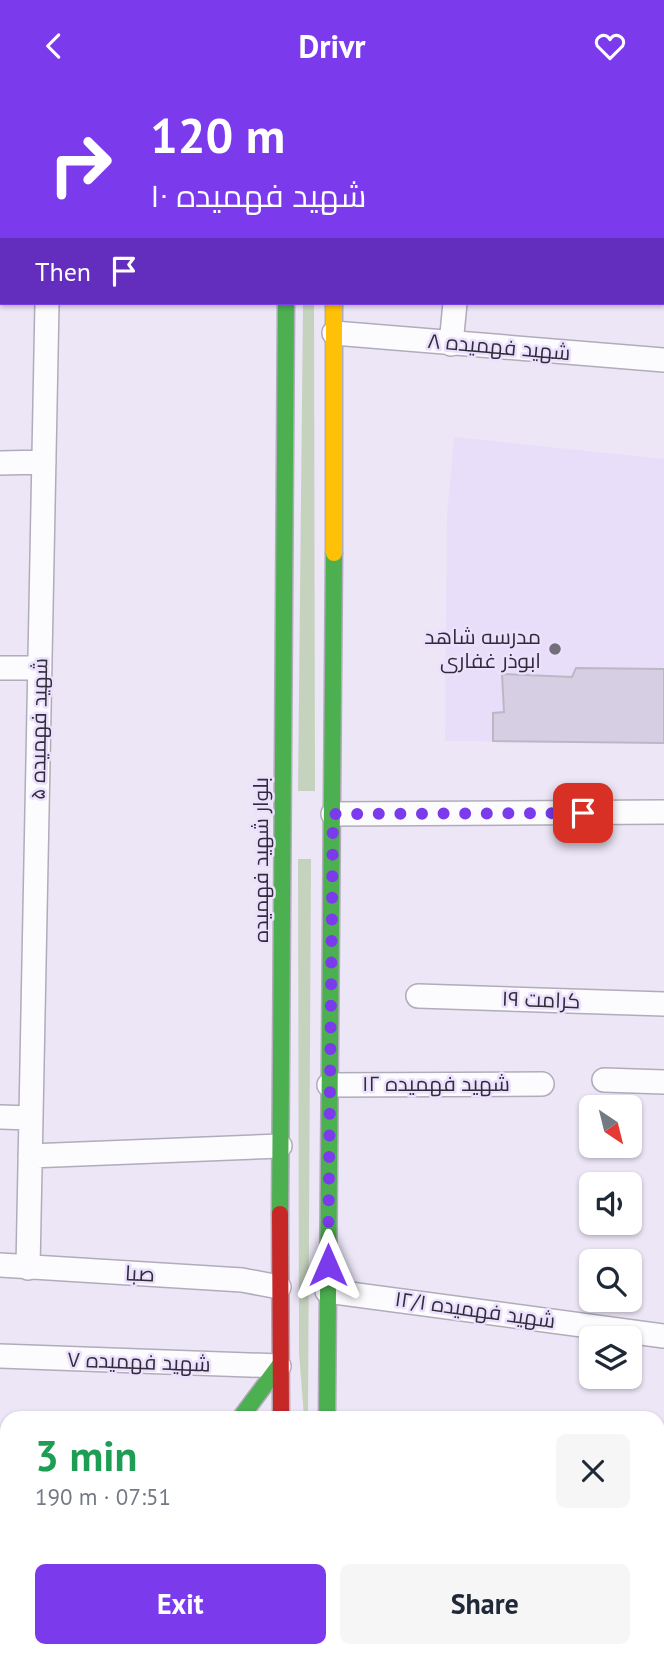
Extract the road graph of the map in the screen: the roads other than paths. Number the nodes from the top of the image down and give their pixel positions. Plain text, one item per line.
1 (47, 305) edge
2 (286, 305) edge
3 (334, 305) edge
4 (455, 305) edge
5 (334, 334) junction
6 (451, 344) junction
7 (664, 360) edge
8 (44, 462) junction
9 (0, 463) edge
10 (0, 668) edge
11 (40, 668) junction
12 (664, 812) edge
13 (333, 814) junction
14 (418, 996) dead end
15 (664, 1004) edge
16 (604, 1080) dead end
17 (664, 1082) edge
18 (542, 1084) dead end
19 (329, 1085) junction
20 (0, 1117) edge
21 (31, 1118) junction
22 (280, 1146) junction
23 (30, 1156) junction
24 (0, 1265) edge
25 (28, 1268) junction
26 (279, 1287) junction
27 (327, 1291) junction
28 (664, 1336) edge
29 (0, 1356) edge
30 (279, 1366) junction
31 (245, 1411) edge
32 (281, 1411) edge
33 (327, 1411) edge

1 - 8 street, شهید فهمیده ۵
2 - 22 main road, بلوار شهید فهمیده
3 - 5 main road
4 - 6 street
5 - 6 street, شهید فهمیده ۸
5 - 13 main road
6 - 7 street, شهید فهمیده ۸
8 - 9 street
8 - 11 street, شهید فهمیده ۵
10 - 11 street
11 - 21 street, شهید فهمیده ۵
12 - 13 street
13 - 19 main road
14 - 15 street, کرامت ۱۹
16 - 17 street
18 - 19 street, شهید فهمیده ۱۲
19 - 27 main road
20 - 21 street
21 - 23 street, شهید فهمیده ۵
22 - 23 street
22 - 26 main road, بلوار شهید فهمیده
23 - 25 street, شهید فهمیده ۵
24 - 25 street, صبا
25 - 26 street, صبا
26 - 30 main road, بلوار شهید فهمیده
27 - 28 street, شهید فهمیده ۱۲/۱
27 - 33 main road
29 - 30 street, شهید فهمیده ۷
30 - 31 main road
30 - 32 main road, بلوار شهید فهمیده

